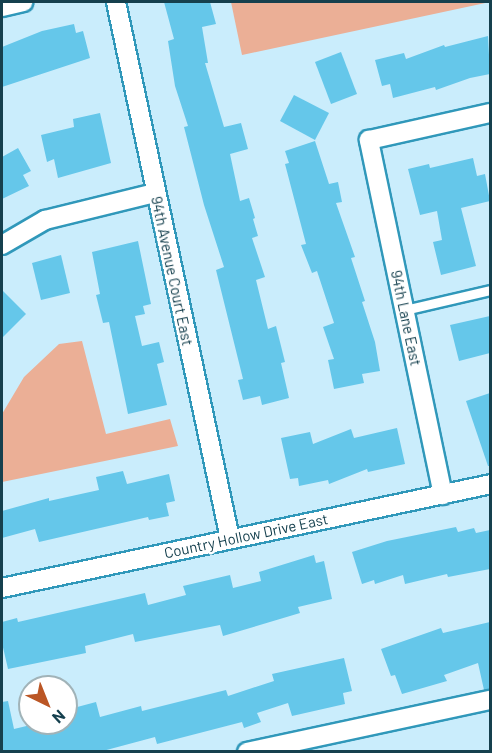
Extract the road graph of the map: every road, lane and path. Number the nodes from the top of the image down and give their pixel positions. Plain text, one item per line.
1 (23, 2) edge
2 (116, 2) edge
3 (2, 7) edge
4 (490, 113) edge
5 (155, 193) junction
6 (2, 245) edge
7 (490, 290) edge
8 (404, 310) junction
9 (490, 484) edge
10 (443, 495) junction
11 (230, 539) junction
12 (2, 588) edge
13 (490, 699) edge
14 (247, 752) edge

1 - 3 street
2 - 5 street, 94th Avenue Court East
4 - 8 street, 94th Lane East
5 - 6 street
5 - 11 street, 94th Avenue Court East
7 - 8 lane
8 - 10 street, 94th Lane East
9 - 10 street, Country Hollow Drive East
10 - 11 street, Country Hollow Drive East
11 - 12 street, Country Hollow Drive East
13 - 14 street

